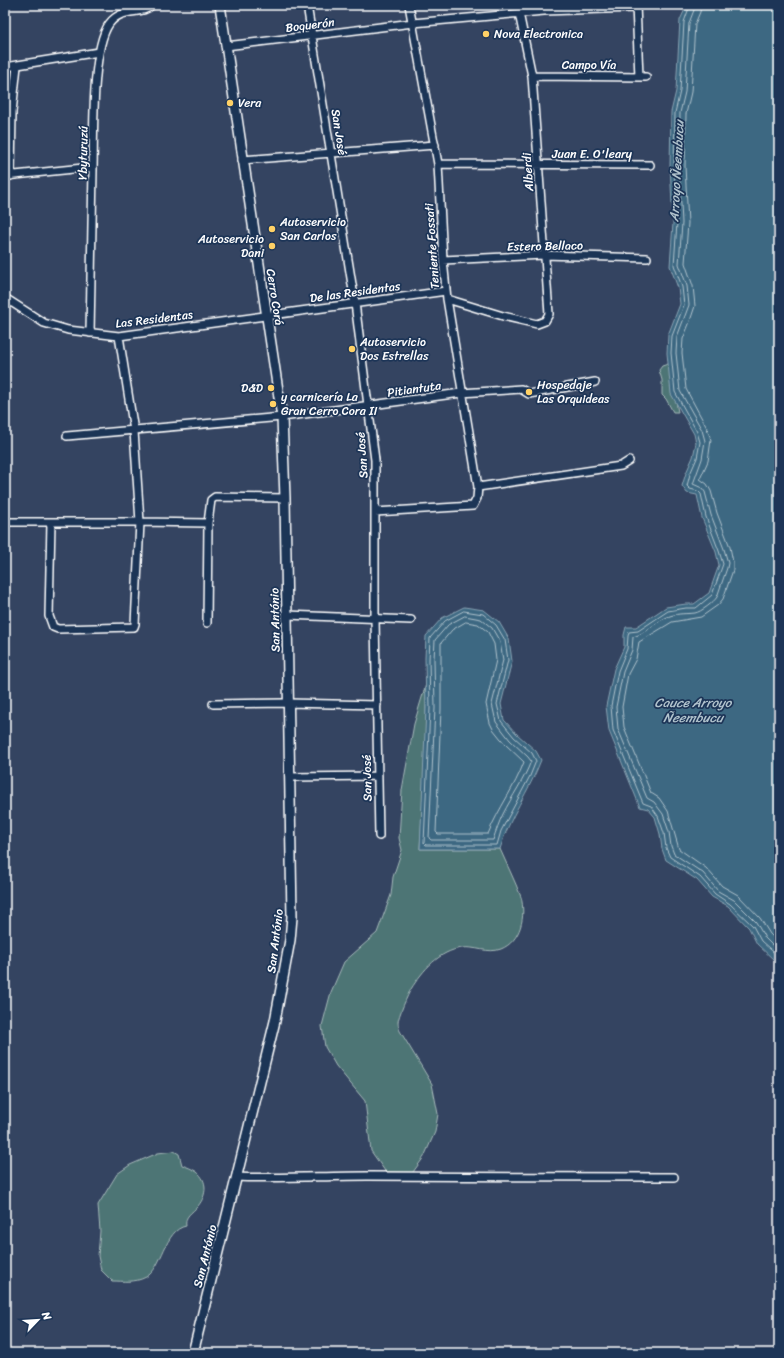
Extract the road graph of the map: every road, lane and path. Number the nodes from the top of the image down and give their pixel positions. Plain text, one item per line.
1 (152, 5) edge
2 (220, 5) edge
3 (307, 5) edge
4 (409, 5) edge
5 (636, 6) edge
6 (544, 8) edge
7 (519, 13) junction
8 (413, 23) junction
9 (313, 36) junction
10 (226, 46) junction
11 (99, 52) junction
12 (17, 66) junction
13 (5, 67) edge
14 (532, 76) junction
15 (435, 144) junction
16 (331, 153) junction
17 (242, 160) junction
18 (438, 164) junction
19 (539, 165) junction
20 (650, 165) dead end
21 (93, 167) junction
22 (8, 176) edge
23 (544, 255) junction
24 (647, 258) dead end
25 (443, 260) junction
26 (446, 291) junction
27 (5, 298) edge
28 (447, 299) junction
29 (355, 303) junction
30 (266, 316) junction
31 (90, 333) junction
32 (119, 336) junction
33 (595, 382) dead end
34 (461, 393) junction
35 (368, 406) junction
36 (282, 417) junction
37 (134, 430) junction
38 (67, 436) dead end
39 (629, 461) dead end
40 (478, 487) junction
41 (285, 498) junction
42 (375, 512) junction
43 (5, 522) edge
44 (51, 522) junction
45 (140, 522) junction
46 (208, 523) junction
47 (287, 615) junction
48 (375, 619) junction
49 (411, 620) dead end
50 (207, 623) dead end
51 (288, 703) junction
52 (213, 704) dead end
53 (377, 705) junction
54 (291, 776) junction
55 (378, 776) junction
56 (379, 836) dead end
57 (236, 1177) junction
58 (674, 1177) dead end
59 (194, 1353) edge

1 - 11 street, Ybyturuzú
2 - 10 street, Cerro Corá
3 - 9 street, San José
4 - 8 street, Teniente Fossati
5 - 6 street, Boquerón
5 - 14 street, Campo Vía
6 - 7 street, Boquerón
7 - 8 street, Boquerón
7 - 14 street, Alberdi
8 - 9 street, Boquerón
8 - 15 street, Teniente Fossati
9 - 10 street, Boquerón
9 - 16 street, San José
10 - 17 street, Cerro Corá
11 - 12 street
11 - 21 street, Ybyturuzú
12 - 13 street
12 - 22 street
14 - 19 street, Alberdi
15 - 16 street
15 - 18 street, Teniente Fossati
16 - 17 street
16 - 29 street, San José
17 - 30 street, Cerro Corá
18 - 19 street, Juan E. O'leary
18 - 25 street, Teniente Fossati
19 - 20 street, Juan E. O'leary
19 - 23 street, Alberdi
21 - 22 street
21 - 31 street, Ybyturuzú
23 - 24 street, Estero Bellaco
23 - 25 street, Estero Bellaco
23 - 28 street, Alberdi
25 - 26 street, Teniente Fossati
26 - 28 street, Teniente Fossati
26 - 29 street, De las Residentas
27 - 31 street, Las Residentas
28 - 34 street, Teniente Fossati
29 - 30 street, De las Residentas
29 - 35 street, San José
30 - 32 street, Las Residentas
30 - 36 street, Cerro Corá
31 - 32 street, Las Residentas
32 - 37 street
33 - 34 street, Pitiantuta
34 - 35 street, Pitiantuta
34 - 40 street, Teniente Fossati
35 - 36 street, Pitiantuta
35 - 42 street, San José
36 - 37 street, Pitiantuta
36 - 41 street, Cerro Corá
37 - 38 street, Pitiantuta
37 - 45 street
39 - 40 street
40 - 42 street
41 - 46 street
41 - 47 street, San António
42 - 48 street, San José
43 - 44 street
44 - 45 street
44 - 45 street
45 - 46 street
46 - 50 street
47 - 48 street
47 - 51 street, San António
48 - 49 street
48 - 53 street, San José
51 - 52 street
51 - 53 street
51 - 54 street, San António
53 - 55 street, San José
54 - 55 street
54 - 57 street, San António
55 - 56 street, San José
57 - 58 street
57 - 59 street, San António

